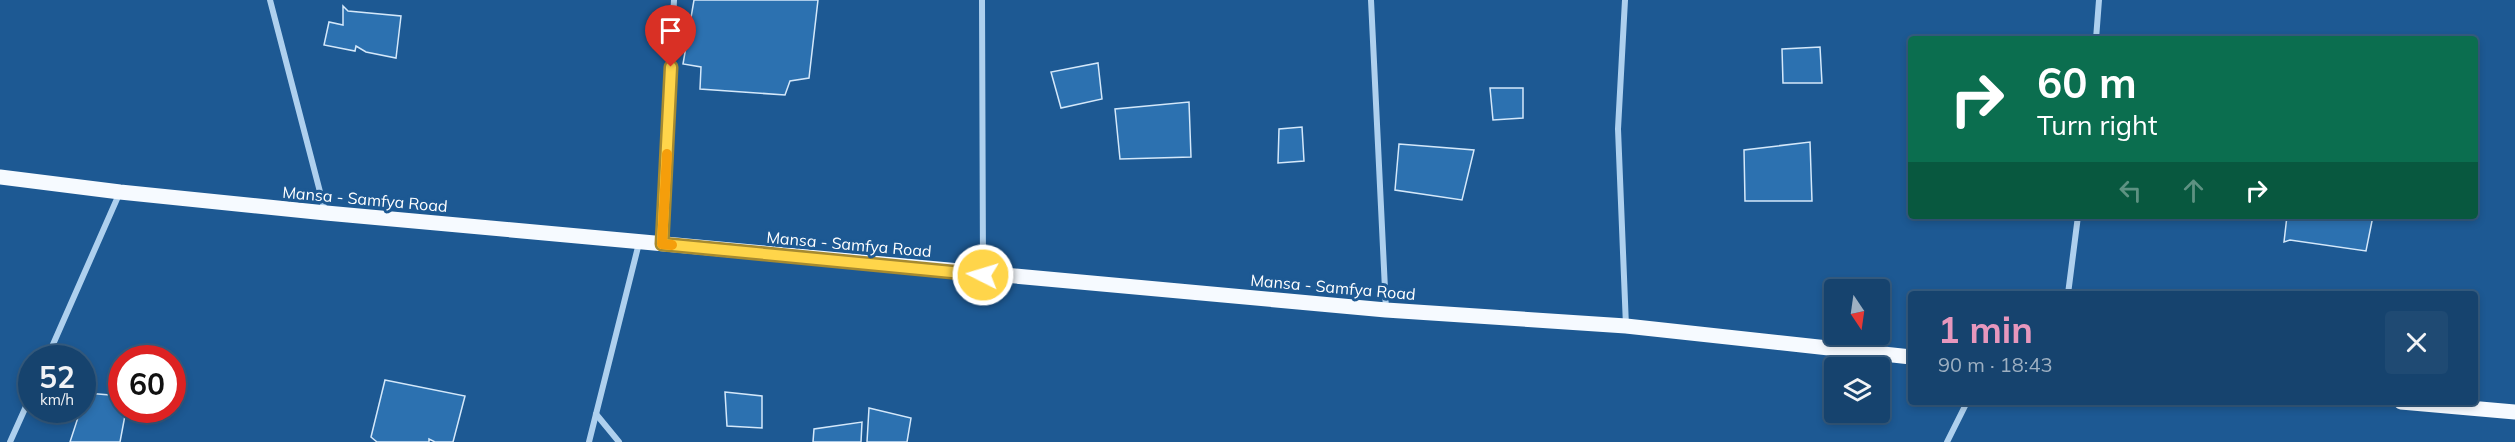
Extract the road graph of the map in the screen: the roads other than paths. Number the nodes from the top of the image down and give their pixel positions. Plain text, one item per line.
1 (270, 0) edge
2 (674, 0) edge
3 (982, 0) edge
4 (1371, 0) edge
5 (1625, 0) edge
6 (2099, 0) edge
7 (2096, 36) edge
8 (0, 177) edge
9 (120, 192) junction
10 (326, 213) junction
11 (2078, 219) edge
12 (639, 243) junction
13 (662, 244) junction
14 (983, 275) junction
15 (2068, 291) edge
16 (1386, 310) junction
17 (1626, 326) junction
18 (52, 345) edge
19 (1908, 357) edge
20 (1965, 405) edge
21 (2435, 405) edge
22 (2515, 412) edge
23 (596, 414) junction
24 (19, 423) edge
25 (10, 442) edge
26 (589, 442) edge
27 (619, 442) edge
28 (1947, 442) edge

1 - 10 street
2 - 13 street
3 - 14 street
4 - 16 street
5 - 17 street
6 - 7 street
8 - 9 main road, Mansa - Samfya Road
9 - 10 main road, Mansa - Samfya Road
9 - 18 street
10 - 12 main road, Mansa - Samfya Road
11 - 15 street
12 - 13 main road, Mansa - Samfya Road
12 - 23 street
13 - 14 main road, Mansa - Samfya Road
14 - 16 main road, Mansa - Samfya Road
16 - 17 main road, Mansa - Samfya Road
17 - 19 main road, Mansa - Samfya Road
20 - 28 street
21 - 22 main road
23 - 26 street
23 - 27 street
24 - 25 street

